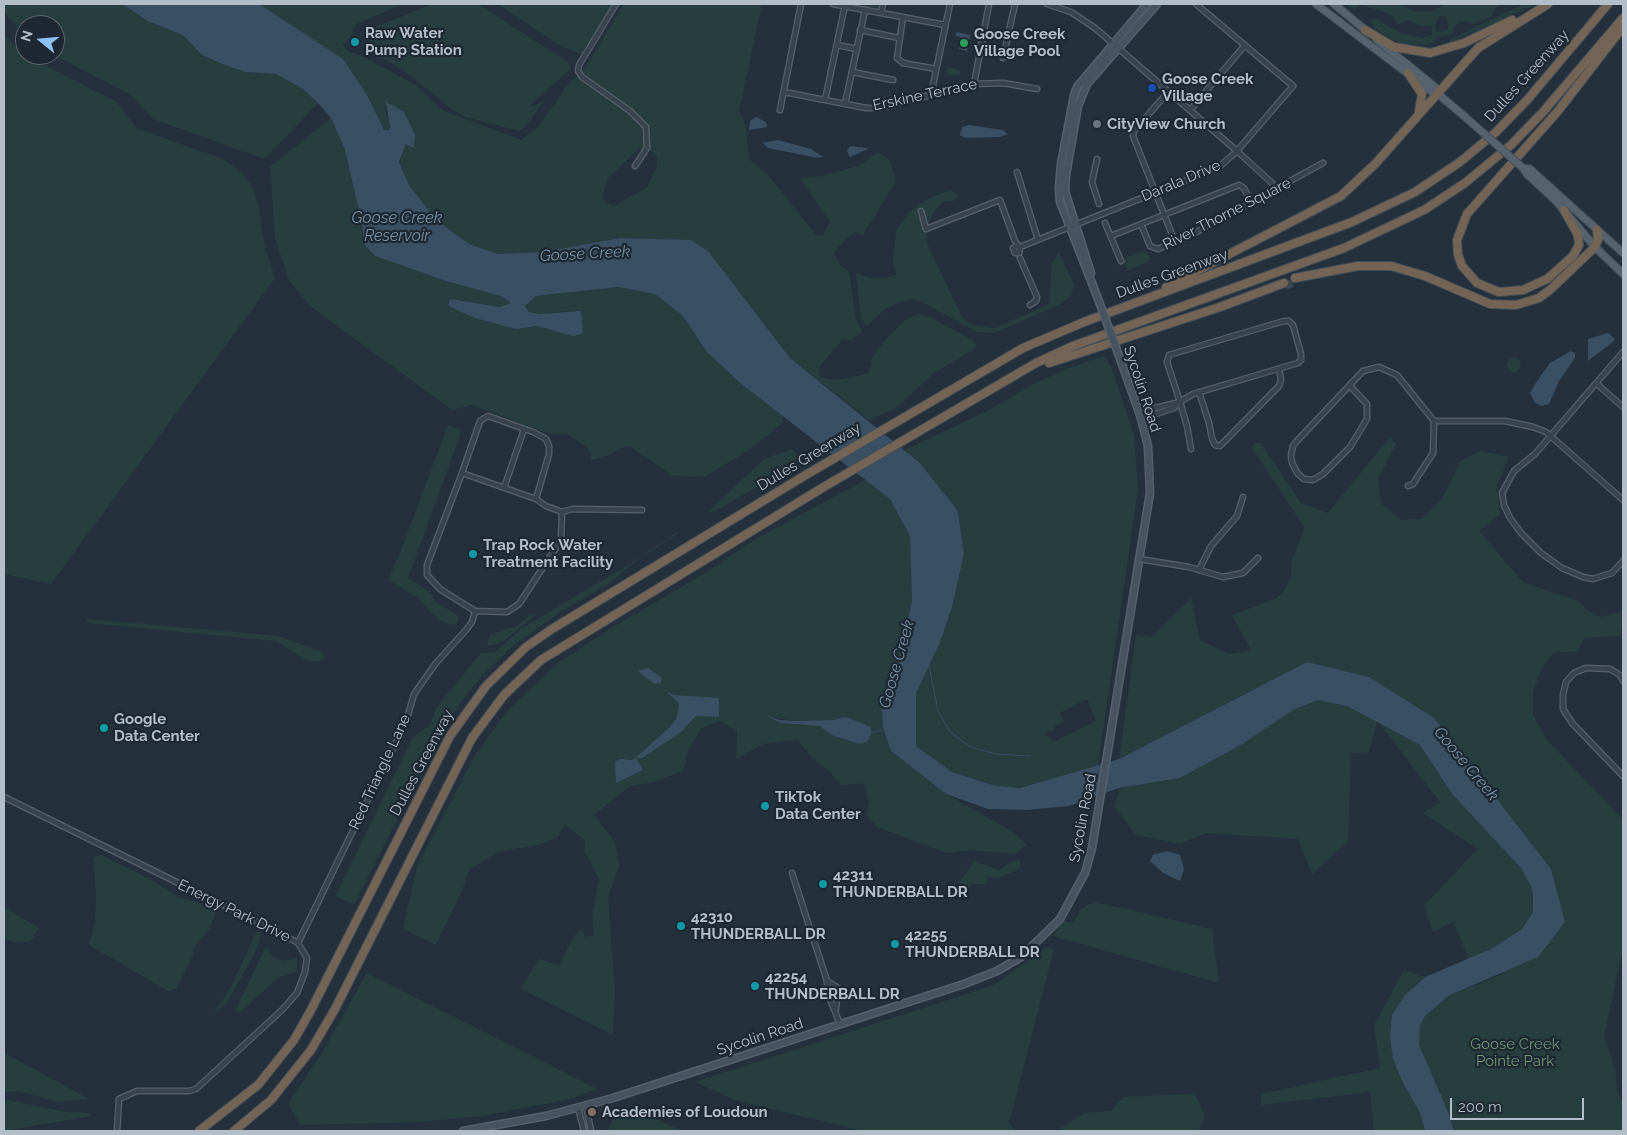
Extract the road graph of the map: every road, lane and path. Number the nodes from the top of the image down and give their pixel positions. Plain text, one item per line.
1 (616, 4) edge
2 (801, 4) edge
3 (833, 4) edge
4 (883, 4) edge
5 (950, 4) edge
6 (989, 4) edge
7 (1015, 4) edge
8 (1047, 4) edge
9 (1067, 4) edge
10 (1146, 4) edge
11 (1157, 4) edge
12 (1196, 4) edge
13 (1316, 4) edge
14 (1334, 4) edge
15 (1548, 4) edge
16 (1608, 4) edge
17 (845, 5) edge
18 (865, 10) junction
19 (1067, 10) junction
20 (881, 13) junction
21 (903, 17) junction
22 (1623, 18) edge
23 (945, 25) junction
24 (1623, 27) edge
25 (860, 30) junction
26 (1365, 30) junction
27 (899, 38) junction
28 (836, 45) junction
29 (1245, 45) junction
30 (1115, 46) junction
31 (857, 49) junction
32 (1003, 58) dead end
33 (936, 69) junction
34 (852, 72) junction
35 (1408, 73) junction
36 (893, 80) dead end
37 (974, 84) junction
38 (1036, 89) dead end
39 (784, 92) junction
40 (1168, 92) junction
41 (935, 94) junction
42 (1438, 94) junction
43 (825, 100) junction
44 (845, 104) junction
45 (780, 110) dead end
46 (1190, 110) junction
47 (1417, 116) junction
48 (1237, 151) junction
49 (1097, 159) dead end
50 (1323, 163) dead end
51 (635, 166) dead end
52 (1524, 168) junction
53 (1017, 172) dead end
54 (1276, 190) junction
55 (1155, 193) junction
56 (1251, 203) junction
57 (1099, 204) dead end
58 (1564, 210) junction
59 (921, 211) dead end
60 (1309, 213) junction
61 (1164, 215) junction
62 (1105, 223) dead end
63 (1142, 224) junction
64 (1294, 224) dead end
65 (1073, 227) junction
66 (1283, 229) dead end
67 (1274, 230) junction
68 (1597, 230) junction
69 (1111, 236) junction
70 (1038, 240) junction
71 (1175, 242) junction
72 (1595, 247) junction
73 (1018, 248) junction
74 (1623, 253) edge
75 (1121, 261) dead end
76 (1623, 274) edge
77 (1295, 280) tunnel mouth
78 (1284, 284) tunnel mouth
79 (1139, 301) junction
80 (1030, 305) dead end
81 (1623, 352) edge
82 (1279, 369) junction
83 (1014, 376) junction
84 (1596, 384) junction
85 (1350, 386) junction
86 (1199, 392) junction
87 (1180, 402) junction
88 (1623, 407) edge
89 (1140, 415) junction
90 (1434, 421) junction
91 (524, 429) junction
92 (1551, 436) junction
93 (1191, 449) dead end
94 (462, 473) junction
95 (1408, 486) dead end
96 (504, 488) junction
97 (1243, 497) dead end
98 (536, 499) junction
99 (1623, 500) edge
100 (642, 510) dead end
101 (562, 512) junction
102 (1258, 558) dead end
103 (1139, 559) junction
104 (1623, 561) edge
105 (1198, 570) junction
106 (475, 611) junction
107 (1623, 670) edge
108 (1620, 675) junction
109 (1623, 681) edge
110 (1623, 776) edge
111 (4, 797) edge
112 (792, 873) dead end
113 (298, 943) junction
114 (827, 981) junction
115 (836, 1009) junction
116 (840, 1024) junction
117 (582, 1107) junction
118 (117, 1131) edge
119 (199, 1131) edge
120 (234, 1131) edge
121 (463, 1131) edge
122 (584, 1131) edge
123 (591, 1131) edge

1 - 51 street
2 - 39 street
3 - 17 street
4 - 20 street
5 - 23 street
6 - 37 street
7 - 32 street
8 - 19 street
9 - 19 street
10 - 30 main road, Sycolin Road
11 - 30 main road, Sycolin Road
12 - 29 street
13 - 35 main road
14 - 26 main road
15 - 26 highway
15 - 42 highway
16 - 79 highway, Dulles Greenway
17 - 18 street
17 - 28 street
18 - 20 street
18 - 25 street
19 - 30 street
20 - 21 street
21 - 23 street
21 - 27 street
22 - 83 highway
23 - 33 street
24 - 58 highway
25 - 27 street
25 - 31 street
26 - 42 main road
27 - 33 street
28 - 31 street
28 - 43 street
29 - 46 street
29 - 48 street, Darala Drive
30 - 40 street
30 - 65 main road, Sycolin Road
31 - 34 street
33 - 41 street
34 - 36 street
34 - 44 street
35 - 42 main road
35 - 47 highway
37 - 38 street, Erskine Terrace
37 - 41 street, Erskine Terrace
39 - 43 street, Erskine Terrace
39 - 45 street
40 - 46 street
40 - 55 street
41 - 44 street, Erskine Terrace
42 - 47 highway
42 - 52 main road, bridge
43 - 44 street, Erskine Terrace
46 - 48 street
47 - 60 highway
48 - 54 street
48 - 55 street, Darala Drive
49 - 57 street
50 - 54 street, River Thorne Square
52 - 58 main road
52 - 68 main road
53 - 70 street
54 - 56 street, River Thorne Square
55 - 61 street
55 - 65 street, Darala Drive
56 - 61 street
56 - 71 street, River Thorne Square
58 - 72 main road
59 - 73 street
60 - 64 highway
60 - 67 highway
61 - 63 street
61 - 71 street
62 - 69 street
63 - 69 street
63 - 71 street, River Thorne Square
65 - 70 street, Darala Drive
65 - 89 main road, Sycolin Road, bridge
66 - 67 highway
67 - 79 highway
68 - 72 highway
68 - 74 main road
69 - 75 street
70 - 73 street, Darala Drive
72 - 76 main road
72 - 77 highway
73 - 80 street
78 - 83 highway
79 - 119 highway, Dulles Greenway
81 - 84 street
82 - 86 street
82 - 86 street
82 - 87 street
83 - 120 highway
84 - 88 street
84 - 92 street
85 - 85 street
85 - 90 street
86 - 87 street
87 - 89 street
87 - 93 street
89 - 103 main road, Sycolin Road
90 - 92 street
90 - 95 street
91 - 94 street
91 - 96 street
91 - 98 street
92 - 99 street
92 - 104 street
94 - 96 street
94 - 106 street
96 - 98 street
97 - 105 street
98 - 101 street
100 - 101 street
101 - 106 street
102 - 105 street
103 - 105 street
103 - 116 main road, Sycolin Road
106 - 113 street, Red Triangle Lane
107 - 108 street
108 - 109 street
108 - 110 street
111 - 113 street, Energy Park Drive
112 - 114 street
113 - 118 street, Energy Park Drive
114 - 115 street
114 - 115 street
115 - 116 street
116 - 117 main road, Sycolin Road
117 - 121 main road, Sycolin Road
117 - 122 street
117 - 123 street

